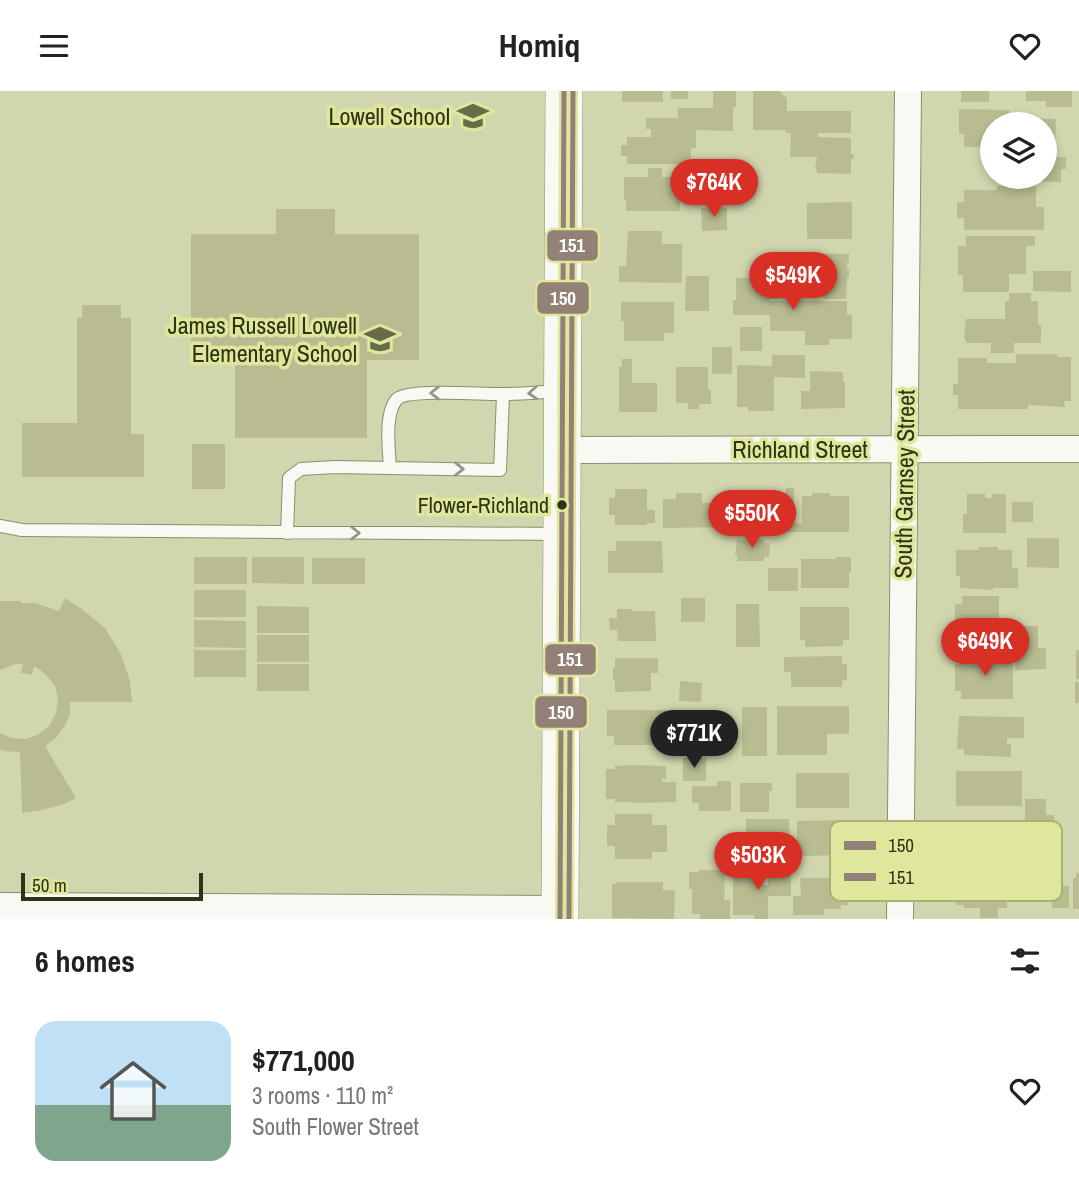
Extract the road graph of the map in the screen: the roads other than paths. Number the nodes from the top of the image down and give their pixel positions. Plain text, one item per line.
1 (564, 91) edge
2 (908, 91) edge
3 (562, 391) junction
4 (503, 394) junction
5 (905, 449) junction
6 (1079, 449) edge
7 (562, 450) junction
8 (390, 468) junction
9 (0, 526) edge
10 (287, 533) junction
11 (562, 534) junction
12 (901, 821) edge
13 (900, 901) edge
14 (0, 906) edge
15 (54, 913) edge
16 (169, 913) edge
17 (218, 913) edge
18 (560, 914) edge
19 (900, 919) edge

1 - 3 street
2 - 5 street, South Garnsey Street
3 -> 4 lane
3 - 7 street
4 -> 8 lane
8 -> 4 lane
5 - 6 street, Richland Street
5 - 7 street, Richland Street
5 - 12 street, South Garnsey Street
7 - 11 street
8 - 10 lane
9 - 10 lane
10 -> 11 lane
11 - 18 street
13 - 19 street, South Garnsey Street
14 - 15 street
15 - 16 street
16 - 17 street
17 - 18 street

